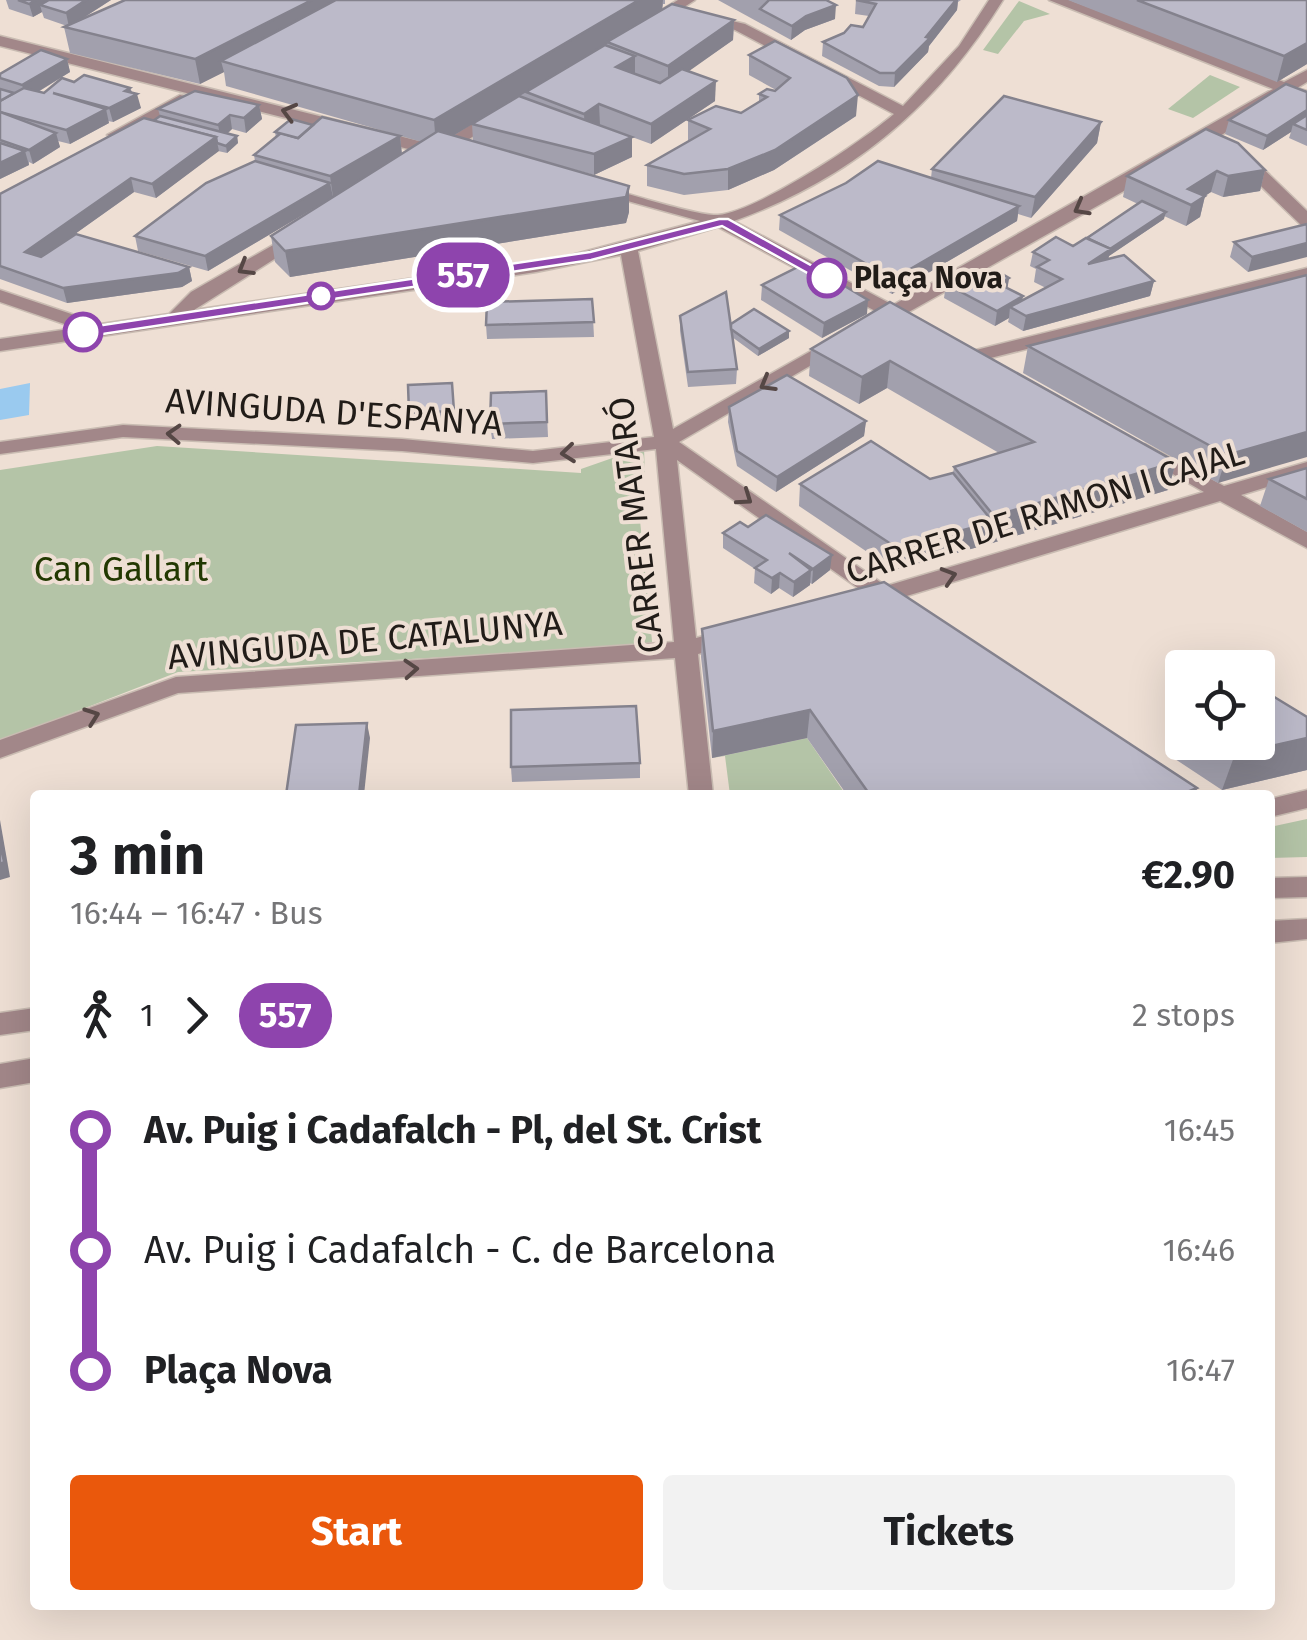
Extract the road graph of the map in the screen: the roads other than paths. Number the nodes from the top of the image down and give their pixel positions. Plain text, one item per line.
1 (996, 0) edge
2 (1056, 0) edge
3 (678, 3) edge
4 (642, 6) dead end
5 (642, 28) edge
6 (88, 39) edge
7 (0, 41) edge
8 (54, 55) junction
9 (36, 63) edge
10 (1307, 75) edge
11 (219, 80) edge
12 (1284, 88) junction
13 (202, 90) junction
14 (1307, 97) edge
15 (523, 100) edge
16 (906, 114) junction
17 (101, 142) edge
18 (1196, 143) junction
19 (430, 156) junction
20 (457, 156) edge
21 (571, 184) edge
22 (326, 219) edge
23 (1307, 221) edge
24 (724, 222) junction
25 (629, 249) junction
26 (1307, 272) edge
27 (0, 296) edge
28 (892, 313) junction
29 (174, 319) junction
30 (100, 330) junction
31 (930, 332) edge
32 (0, 345) edge
33 (1008, 374) edge
34 (1123, 438) edge
35 (665, 442) junction
36 (0, 448) edge
37 (1307, 468) edge
38 (1222, 493) junction
39 (1307, 541) edge
40 (883, 596) junction
41 (847, 605) edge
42 (912, 614) edge
43 (758, 629) edge
44 (686, 649) junction
45 (0, 749) edge
46 (700, 790) edge
47 (1307, 799) edge
48 (1275, 807) edge
49 (1307, 887) edge
50 (1275, 888) edge
51 (1307, 929) edge
52 (1275, 932) edge
53 (30, 1020) edge
54 (0, 1024) edge
55 (30, 1071) edge
56 (0, 1076) edge

1 - 16 street
2 - 12 street
3 - 4 street
3 - 5 street
3 - 16 street
6 - 8 street
7 - 8 street
8 - 9 street
8 - 13 street
10 - 12 street
11 - 13 street
12 - 14 street
12 - 18 street
13 - 17 street
19 -> 13 street
15 - 19 street
16 - 24 street
18 - 23 street
18 -> 28 street
19 - 20 street
21 - 24 street
22 -> 29 street
24 - 25 street
24 - 28 street
25 - 29 street
25 - 35 street, CARRER MATARÓ
26 - 33 street
27 - 30 street
28 - 31 street
28 -> 35 street
29 - 30 street
30 - 32 street
34 - 38 street
35 -> 36 street, AVINGUDA D'ESPANYA
35 -> 40 street
35 - 44 street, CARRER MATARÓ
37 - 38 street, CARRER DE RAMON I CAJAL
38 - 39 street
40 -> 38 street, CARRER DE RAMON I CAJAL
40 - 41 street, CARRER DE RAMON I CAJAL
40 - 42 street
43 - 44 street
45 -> 44 street, AVINGUDA DE CATALUNYA
44 - 46 street, CARRER MATARÓ
47 - 48 street
49 - 50 street
51 - 52 street
53 - 54 street
55 - 56 street

